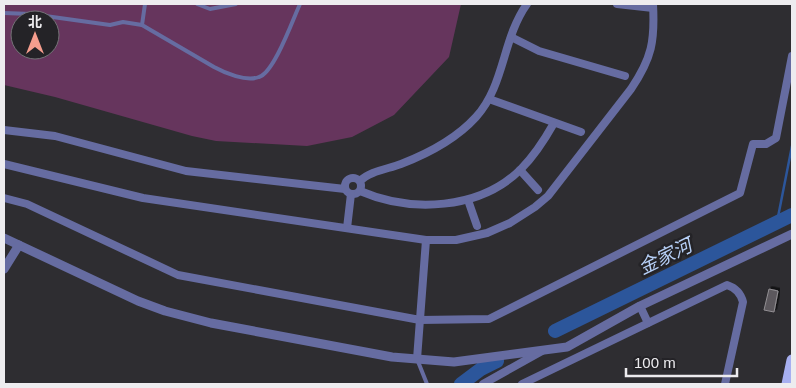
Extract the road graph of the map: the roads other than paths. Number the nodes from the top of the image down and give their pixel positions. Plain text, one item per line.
1 (145, 4) edge
2 (197, 4) edge
3 (236, 4) edge
4 (300, 4) edge
5 (527, 4) edge
6 (617, 4) edge
7 (653, 6) edge
8 (4, 13) edge
9 (142, 25) junction
10 (511, 37) junction
11 (792, 56) edge
12 (625, 76) dead end
13 (489, 99) junction
14 (554, 123) junction
15 (4, 130) edge
16 (581, 132) dead end
17 (4, 164) edge
18 (520, 170) junction
19 (360, 181) junction
20 (538, 190) dead end
21 (348, 191) junction
22 (360, 191) junction
23 (4, 198) edge
24 (468, 200) junction
25 (478, 226) dead end
26 (347, 228) junction
27 (792, 234) edge
28 (4, 238) edge
29 (426, 240) junction
30 (19, 245) junction
31 (4, 270) edge
32 (640, 306) junction
33 (420, 320) junction
34 (648, 323) junction
35 (567, 347) junction
36 (544, 350) junction
37 (417, 359) junction
38 (573, 359) junction
39 (792, 360) edge
40 (427, 384) edge
41 (483, 384) edge
42 (522, 384) edge
43 (725, 384) edge
44 (787, 384) edge

1 - 9 lane
2 - 3 lane
4 - 9 lane
5 - 10 street
6 - 7 street
7 - 29 street
8 - 9 lane
10 - 12 street
10 - 13 street
11 - 33 street
13 - 14 street
13 - 19 street
14 - 16 street
14 - 18 street
15 - 21 street
17 - 26 street
18 - 20 street
18 - 24 street
19 - 21 street
19 - 22 street
21 - 22 street
21 - 26 street
22 - 24 street
23 - 33 street
24 - 25 street
26 - 29 street
27 - 32 street
28 - 30 street
29 - 33 street
30 - 31 street
30 - 37 street
32 - 34 street
32 - 35 street
33 - 37 street
34 - 38 street
34 - 43 street
35 - 36 street
35 - 38 street
36 - 37 street
36 - 41 street
37 - 40 lane
38 - 42 street
39 - 44 main road

